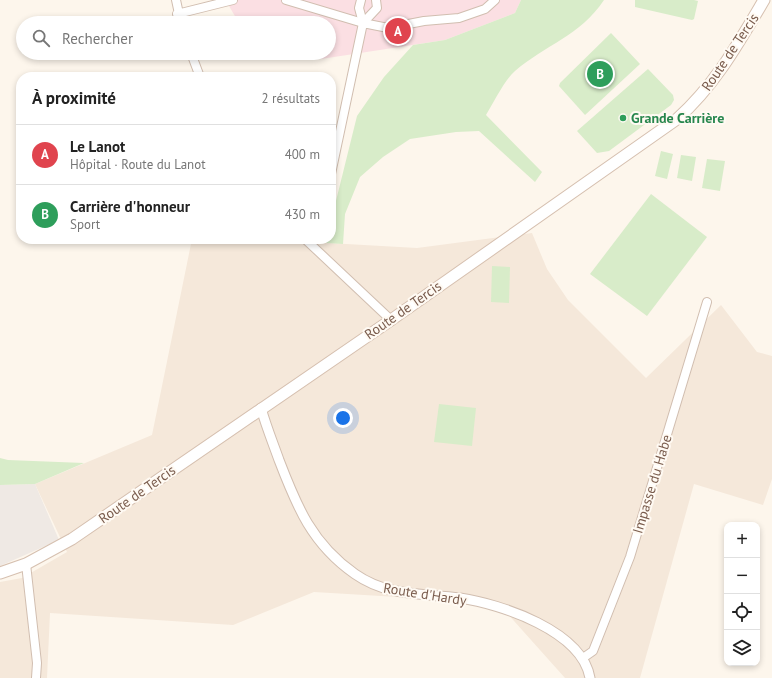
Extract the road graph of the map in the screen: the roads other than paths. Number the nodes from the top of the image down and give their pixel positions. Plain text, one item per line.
1 (176, 0) edge
2 (233, 0) edge
3 (286, 0) edge
4 (361, 0) edge
5 (376, 0) edge
6 (495, 0) edge
7 (764, 0) edge
8 (178, 14) joint
9 (363, 23) junction
10 (194, 60) edge
11 (198, 72) edge
12 (336, 150) edge
13 (310, 244) edge
14 (317, 244) edge
15 (316, 249) junction
16 (707, 302) dead end
17 (391, 320) junction
18 (261, 408) junction
19 (26, 564) junction
20 (0, 573) edge
21 (583, 658) junction
22 (36, 678) edge
23 (590, 678) edge

1 - 8 street
2 - 8 street
3 - 9 street
4 - 9 street
5 - 9 street
6 - 9 street
7 - 17 main road, Route de Tercis
9 - 12 street
10 - 11 street
13 - 15 street
14 - 15 street
15 - 17 street
16 - 21 street, Impasse du Habe
17 - 18 main road, Route de Tercis
18 - 19 main road, Route de Tercis
18 - 21 street, Route d'Hardy
19 - 20 main road, Route de Tercis
19 - 22 street
21 - 23 street, Route d'Hardy

